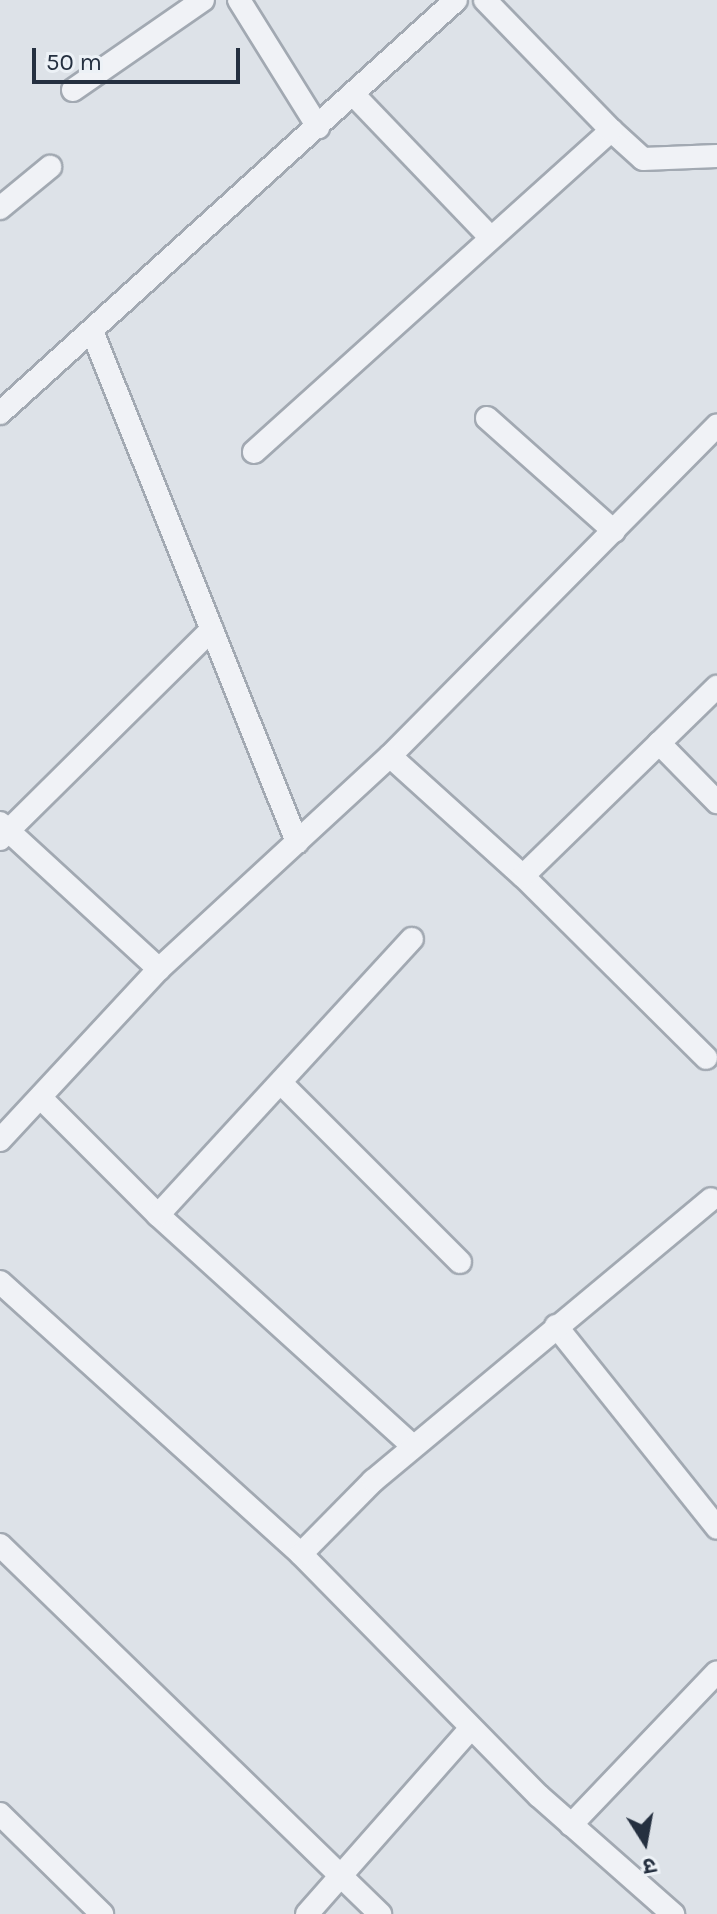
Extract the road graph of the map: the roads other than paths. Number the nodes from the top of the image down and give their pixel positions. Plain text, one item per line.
1 (203, 0) edge
2 (239, 0) edge
3 (456, 0) edge
4 (485, 0) edge
5 (73, 90) dead end
6 (353, 94) junction
7 (318, 127) junction
8 (611, 130) junction
9 (717, 156) edge
10 (50, 167) dead end
11 (0, 208) edge
12 (491, 238) junction
13 (92, 331) junction
14 (0, 413) edge
15 (487, 418) dead end
16 (717, 426) edge
17 (254, 452) dead end
18 (614, 531) junction
19 (212, 629) junction
20 (717, 687) edge
21 (659, 743) junction
22 (390, 756) junction
23 (717, 802) edge
24 (3, 831) edge
25 (297, 842) junction
26 (523, 876) junction
27 (412, 939) dead end
28 (159, 969) junction
29 (706, 1058) dead end
30 (281, 1083) junction
31 (41, 1098) junction
32 (0, 1140) edge
33 (715, 1200) edge
34 (158, 1215) junction
35 (460, 1262) dead end
36 (0, 1282) edge
37 (556, 1326) junction
38 (413, 1446) junction
39 (717, 1528) edge
40 (0, 1545) edge
41 (301, 1554) junction
42 (717, 1672) edge
43 (470, 1729) junction
44 (0, 1814) edge
45 (571, 1825) junction
46 (341, 1876) junction
47 (102, 1914) edge
48 (307, 1914) edge
49 (380, 1914) edge
50 (673, 1914) edge

1 - 5 street
2 - 7 street
3 - 6 street
4 - 8 street
6 - 7 street
6 - 12 street
7 - 13 street
8 - 9 street
8 - 12 street
10 - 11 street
12 - 17 street
13 - 14 street
13 - 19 street
15 - 18 street
16 - 18 street
18 - 22 street
19 - 24 street
19 - 25 street
20 - 21 street
21 - 23 street
21 - 26 street
22 - 25 street
22 - 26 street
24 - 28 street
25 - 28 street
26 - 29 street
27 - 30 street
28 - 31 street
30 - 34 street
30 - 35 street
31 - 32 street
31 - 34 street
33 - 37 street
34 - 38 street
36 - 41 street
37 - 38 street
37 - 39 street
38 - 41 street
40 - 46 street
41 - 43 street
42 - 45 street
43 - 45 street
43 - 46 street
44 - 47 street
45 - 50 street
46 - 48 street
46 - 49 street

